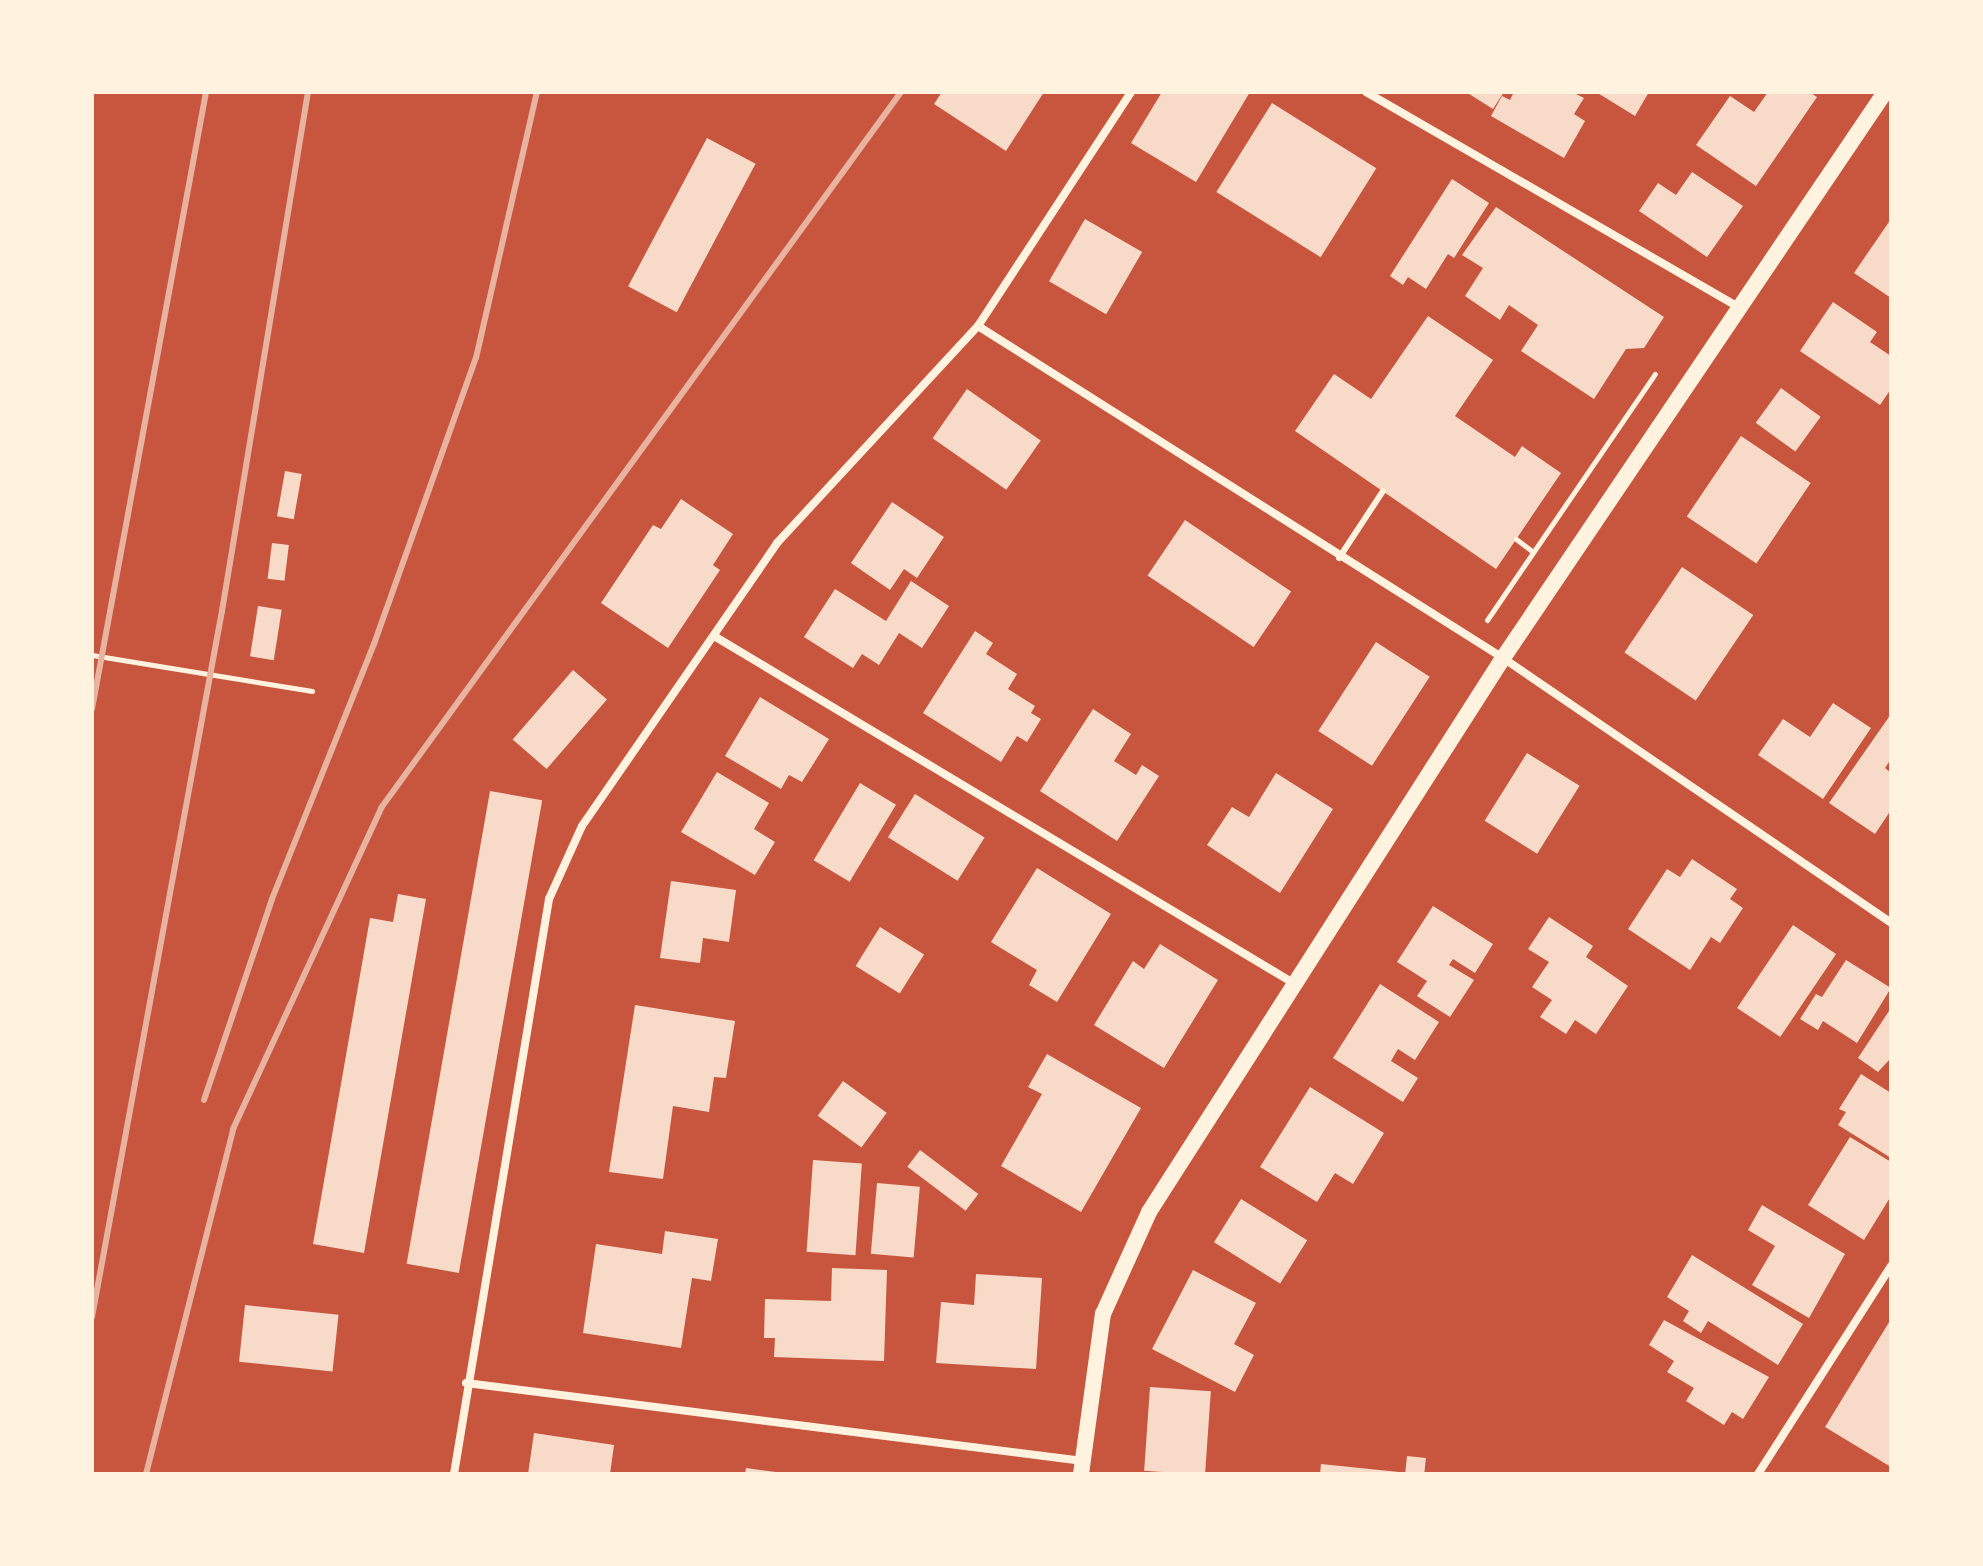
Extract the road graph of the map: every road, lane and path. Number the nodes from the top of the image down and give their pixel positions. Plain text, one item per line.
1 (1131, 92) edge
2 (1366, 92) edge
3 (1885, 92) edge
4 (1740, 308) junction
5 (978, 326) junction
6 (1383, 491) dead end
7 (1516, 539) dead end
8 (1533, 552) dead end
9 (1339, 558) junction
10 (714, 636) junction
11 (92, 655) edge
12 (1503, 658) junction
13 (312, 691) dead end
14 (1891, 923) edge
15 (1296, 985) junction
16 (1891, 1266) edge
17 (466, 1383) junction
18 (1082, 1467) edge
19 (454, 1474) edge
20 (1758, 1474) edge

1 - 5 street
2 - 4 street
3 - 4 main road
4 - 12 main road
5 - 9 street
5 - 10 street
6 - 9 lane
7 - 8 path
9 - 12 street
10 - 15 street
10 - 17 street
11 - 13 path
12 - 14 street
12 - 15 main road
15 - 18 main road
16 - 20 street
17 - 18 street
17 - 19 street

